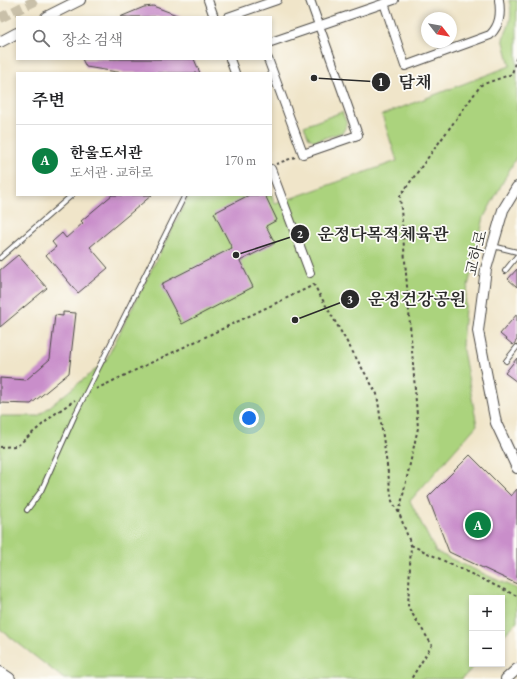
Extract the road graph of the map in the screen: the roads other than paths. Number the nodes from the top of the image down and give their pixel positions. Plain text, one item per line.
1 (80, 0) edge
2 (208, 0) edge
3 (277, 0) edge
4 (310, 0) edge
5 (394, 0) edge
6 (499, 0) edge
7 (384, 4) junction
8 (48, 16) edge
9 (214, 16) edge
10 (231, 16) edge
11 (319, 25) junction
12 (16, 34) edge
13 (0, 42) edge
14 (272, 42) edge
15 (230, 60) edge
16 (268, 60) edge
17 (233, 72) edge
18 (272, 171) edge
19 (517, 187) edge
20 (71, 196) edge
21 (184, 196) edge
22 (492, 246) junction
23 (517, 252) edge
24 (517, 256) edge
25 (0, 258) edge
26 (505, 271) dead end
27 (310, 273) dead end
28 (517, 347) edge
29 (506, 361) dead end
30 (517, 468) edge
31 (27, 510) dead end
32 (517, 669) edge
33 (0, 673) edge
34 (9, 679) edge
35 (506, 679) edge

1 - 8 street
2 - 9 street
3 - 10 street
4 - 11 street
5 - 7 street
6 - 7 street
7 - 11 street
11 - 14 street
11 - 16 street
12 - 13 street
15 - 17 street
18 - 27 street
19 - 22 street, 교하로
20 - 25 lane
21 - 31 lane
22 - 23 lane
22 - 30 street, 교하로
24 - 26 lane
28 - 29 lane
32 - 35 street
33 - 34 main road

